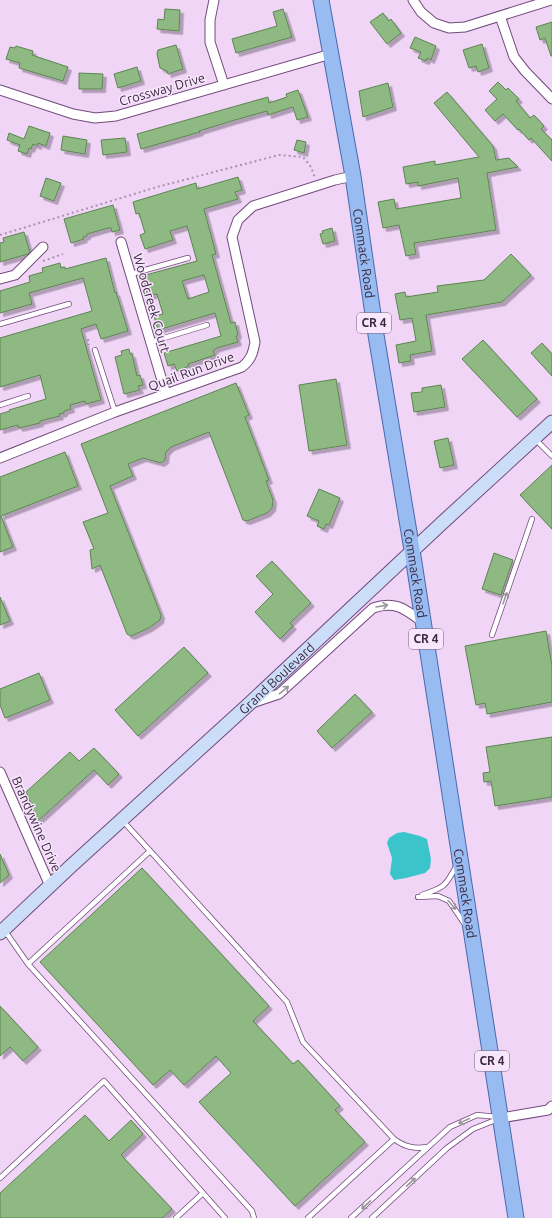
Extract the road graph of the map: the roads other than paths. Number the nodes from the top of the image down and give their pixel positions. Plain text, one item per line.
1 (214, 0) edge
2 (321, 0) edge
3 (413, 0) edge
4 (551, 0) edge
5 (500, 16) junction
6 (331, 54) junction
7 (224, 85) junction
8 (0, 90) edge
9 (552, 100) edge
10 (353, 176) junction
11 (121, 242) dead end
12 (43, 247) dead end
13 (188, 258) dead end
14 (131, 274) junction
15 (0, 279) edge
16 (69, 304) dead end
17 (0, 324) edge
18 (206, 325) dead end
19 (150, 342) junction
20 (95, 350) dead end
21 (166, 394) junction
22 (28, 396) dead end
23 (0, 405) edge
24 (115, 412) junction
25 (552, 422) edge
26 (534, 438) junction
27 (552, 456) edge
28 (0, 458) edge
29 (532, 520) dead end
30 (412, 550) junction
31 (424, 623) junction
32 (492, 635) dead end
33 (249, 704) junction
34 (0, 772) edge
35 (122, 820) junction
36 (150, 851) junction
37 (460, 858) junction
38 (50, 886) junction
39 (2, 932) edge
40 (472, 935) junction
41 (28, 964) junction
42 (552, 1106) edge
43 (501, 1118) junction
44 (394, 1139) junction
45 (427, 1147) junction
46 (0, 1178) edge
47 (202, 1193) junction
48 (176, 1218) edge
49 (225, 1218) edge
50 (254, 1218) edge
51 (308, 1218) edge
52 (351, 1218) edge
53 (372, 1218) edge
54 (516, 1218) edge

1 - 7 street
2 - 6 main road, Commack Road / CR 4
3 - 5 street
4 - 5 street
5 - 9 street
6 - 7 street, Crossway Drive
6 - 10 main road, Commack Road / CR 4
7 - 8 street, Crossway Drive
10 - 21 street, Quail Run Drive
10 - 30 main road, Commack Road / CR 4
11 - 14 street, Woodcreek Court
12 - 15 street
13 - 14 lane
14 - 19 street, Woodcreek Court
16 - 17 lane
18 - 19 lane
19 - 21 street, Woodcreek Court
20 - 24 lane
21 - 24 street, Quail Run Drive
22 - 23 lane
24 - 28 street, Quail Run Drive
25 - 26 street, Grand Boulevard
26 - 27 lane
26 - 30 street, Grand Boulevard
32 -> 29 lane
30 - 31 main road, Commack Road / CR 4
30 - 33 street, Grand Boulevard
33 -> 31 street
31 - 37 main road, Commack Road / CR 4
33 - 35 street, Grand Boulevard
34 - 38 street, Brandywine Drive
35 - 36 lane
35 - 38 street, Grand Boulevard
36 - 41 lane
36 - 44 lane
37 - 40 main road, Commack Road / CR 4
37 -> 40 lane
38 - 39 street, Grand Boulevard
39 - 41 lane
40 - 43 main road, Commack Road / CR 4
41 - 50 lane
42 - 43 street
43 -> 45 lane
53 -> 43 lane
43 - 54 main road, Commack Road / CR 4
44 - 45 lane
44 - 51 lane
45 -> 52 lane
46 - 47 lane
47 - 48 lane
47 - 49 lane

